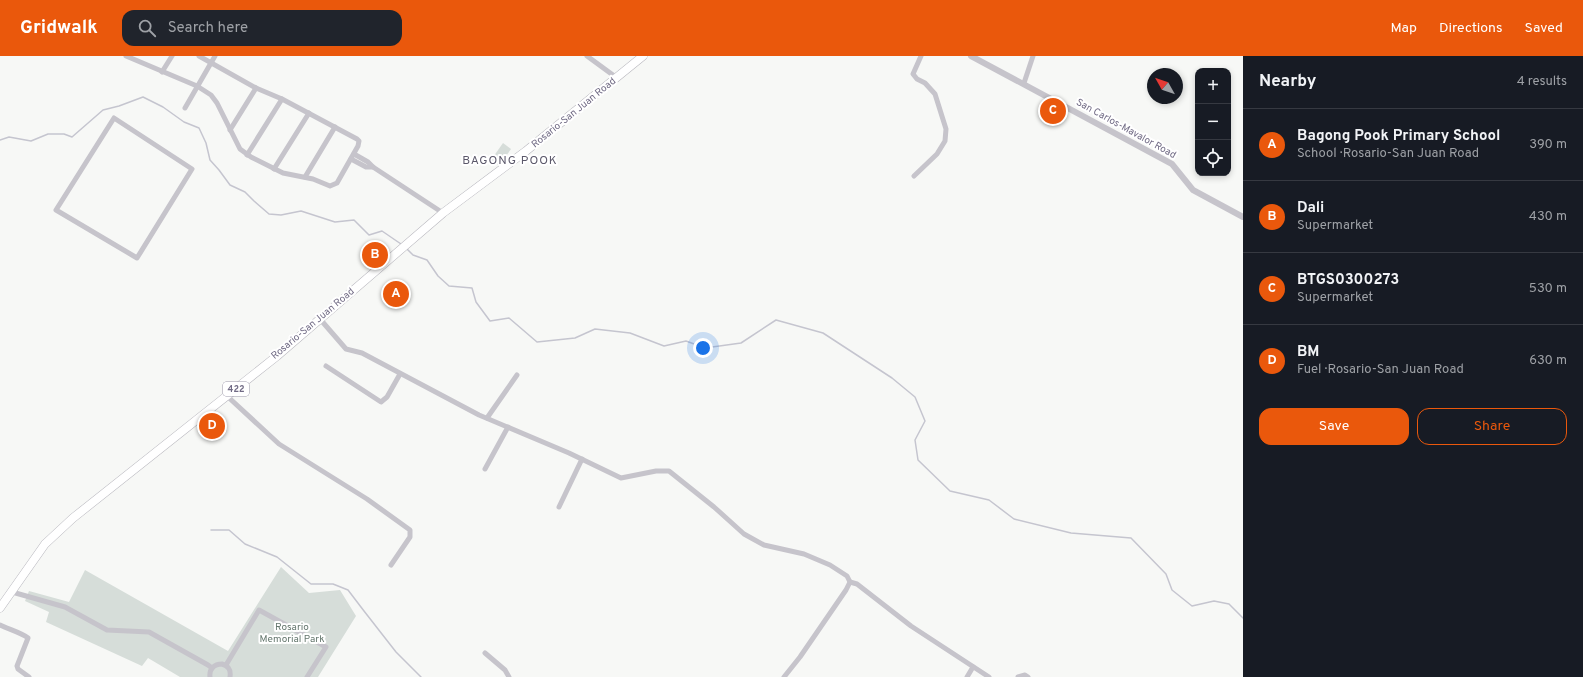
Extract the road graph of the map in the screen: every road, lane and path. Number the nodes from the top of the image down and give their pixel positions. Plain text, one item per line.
1 (126, 56) edge
2 (172, 56) edge
3 (199, 56) edge
4 (215, 56) edge
5 (587, 56) edge
6 (643, 56) edge
7 (921, 56) edge
8 (971, 56) edge
9 (1033, 56) edge
10 (137, 58) edge
11 (211, 62) junction
12 (162, 72) junction
13 (617, 78) junction
14 (1024, 84) junction
15 (197, 86) junction
16 (256, 88) junction
17 (282, 99) junction
18 (184, 108) dead end
19 (309, 114) junction
20 (335, 127) junction
21 (230, 130) junction
22 (247, 155) junction
23 (353, 157) junction
24 (274, 169) junction
25 (914, 176) dead end
26 (305, 177) junction
27 (56, 210) joint
28 (443, 213) junction
29 (1243, 217) edge
30 (320, 319) junction
31 (326, 366) dead end
32 (400, 374) junction
33 (517, 375) dead end
34 (227, 396) junction
35 (487, 418) junction
36 (508, 427) junction
37 (582, 459) junction
38 (485, 469) dead end
39 (559, 507) dead end
40 (391, 564) dead end
41 (850, 582) junction
42 (12, 592) junction
43 (0, 608) edge
44 (0, 625) edge
45 (485, 652) dead end
46 (226, 665) junction
47 (973, 666) junction
48 (212, 668) junction
49 (29, 677) edge
50 (210, 677) edge
51 (230, 677) edge
52 (307, 677) edge
53 (508, 677) edge
54 (784, 677) edge
55 (967, 677) edge
56 (989, 677) edge
57 (1018, 677) edge
58 (1028, 677) edge

1 - 10 street
2 - 12 street
3 - 11 street
4 - 11 street
5 - 13 street
6 - 13 main road, Rosario-San Juan Road / 422
7 - 25 street
8 - 14 street, San Carlos-Mavalor Road
9 - 14 street
10 - 12 street
11 - 15 street
11 - 16 street
12 - 15 street
13 - 28 main road, Rosario-San Juan Road / 422
14 - 29 street, San Carlos-Mavalor Road
15 - 18 street
15 - 21 street
16 - 17 street
16 - 21 street
17 - 19 street
17 - 22 street
19 - 20 street
19 - 24 street
20 - 23 street
20 - 26 street
21 - 22 street
22 - 24 street
23 - 26 street
23 - 28 street
24 - 26 street
27 - 27 street
28 - 30 main road, Rosario-San Juan Road / 422
30 - 32 street
30 - 34 main road, Rosario-San Juan Road / 422
31 - 32 street
32 - 35 street
33 - 35 street
34 - 40 street
34 - 42 main road, Rosario-San Juan Road / 422
35 - 36 street
36 - 37 street
36 - 38 street
37 - 39 street
37 - 41 street
41 - 47 street
41 - 54 street
42 - 43 main road, Rosario-San Juan Road / 422
42 - 48 street
44 - 49 street
45 - 53 street
46 - 48 street
46 - 51 street
46 - 52 street
47 - 55 street
47 - 56 street
48 - 50 street
57 - 58 street

